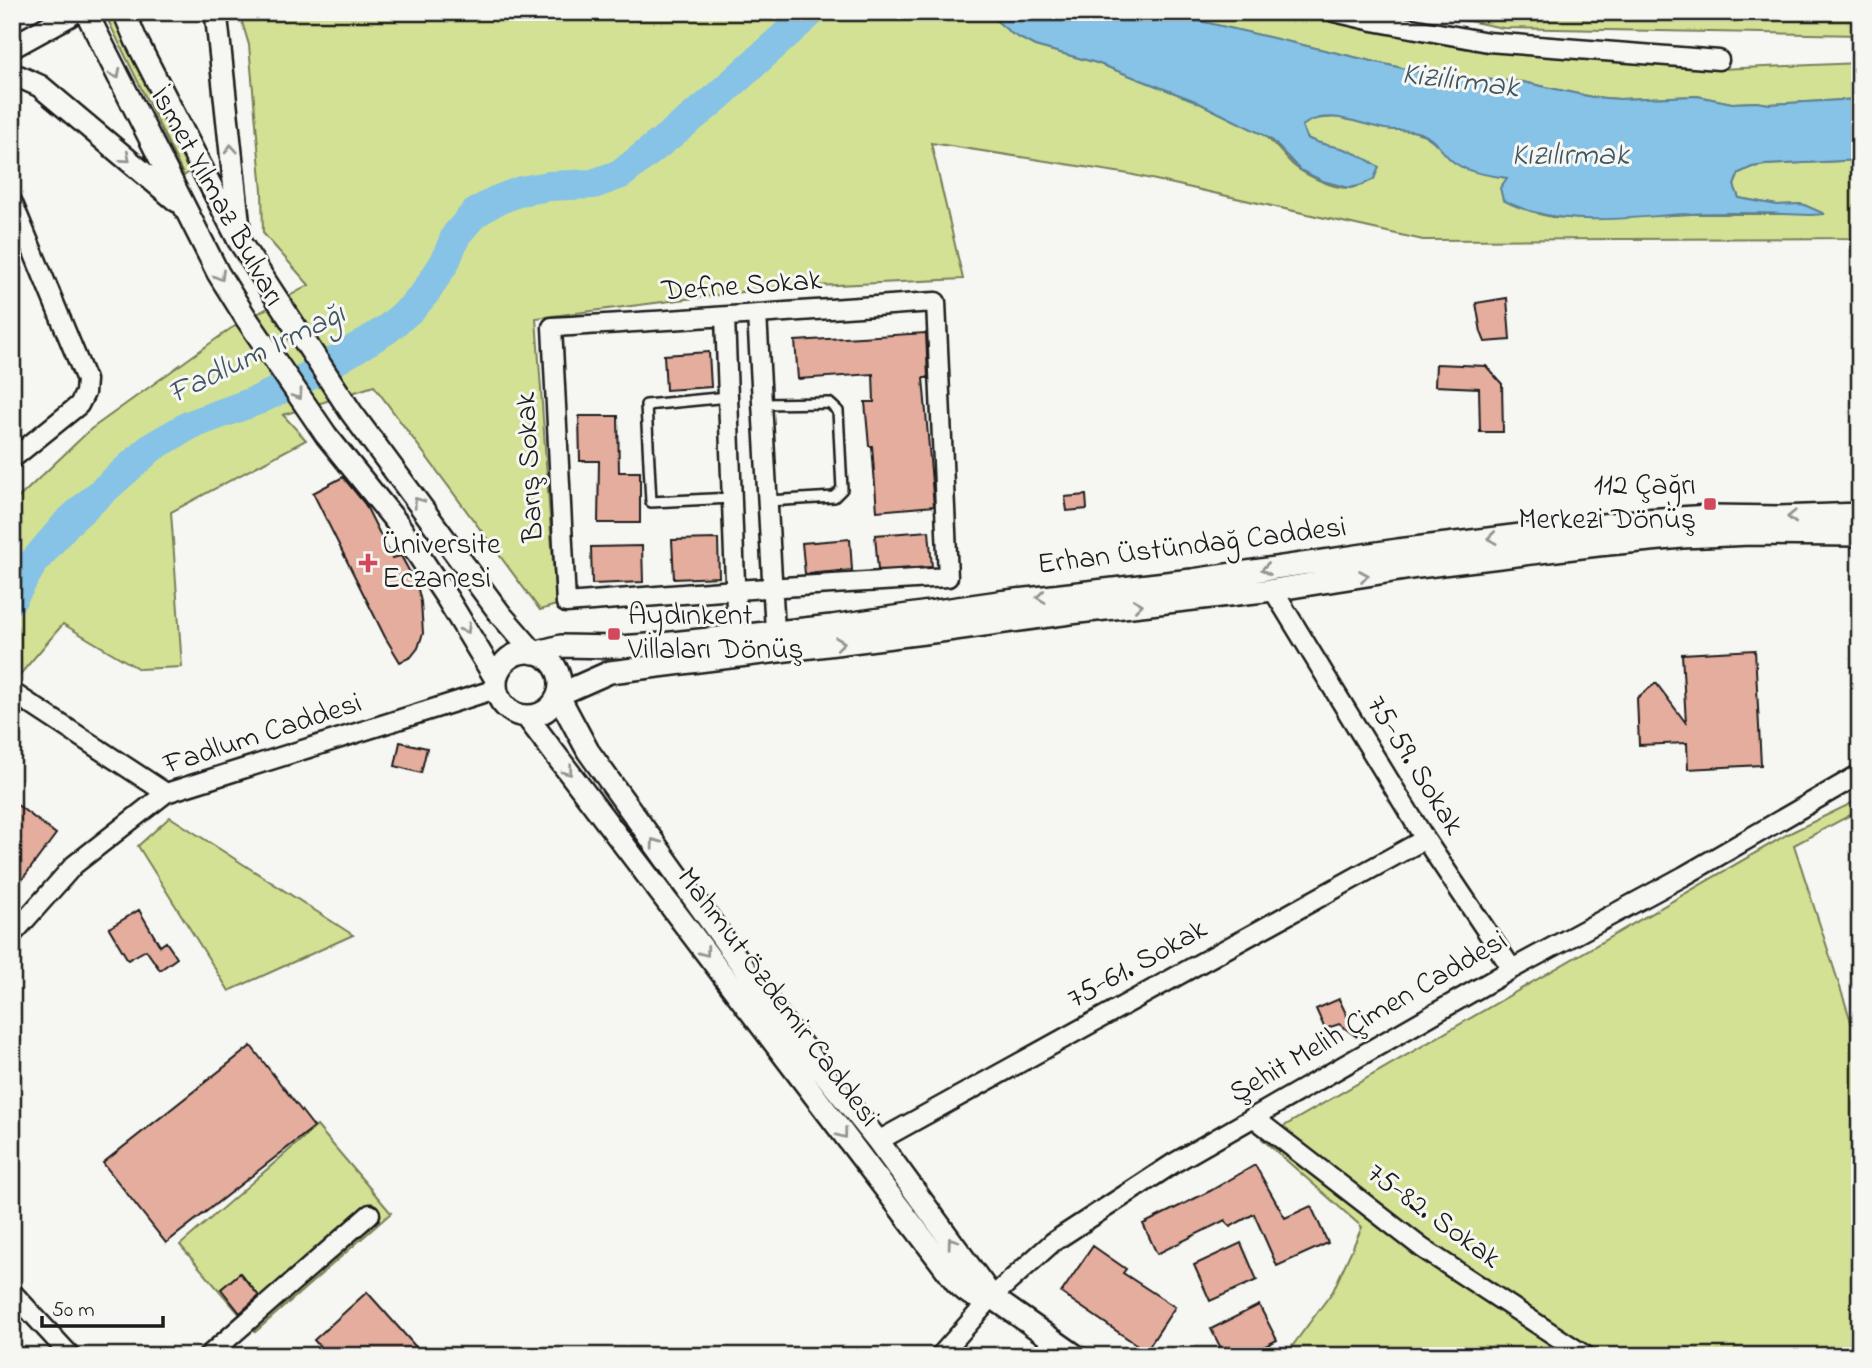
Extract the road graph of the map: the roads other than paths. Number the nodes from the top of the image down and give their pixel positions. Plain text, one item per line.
1 (124, 12) edge
2 (216, 12) edge
3 (1334, 12) edge
4 (78, 14) edge
5 (12, 47) edge
6 (1719, 60) dead end
7 (12, 77) edge
8 (12, 201) edge
9 (185, 208) junction
10 (239, 241) junction
11 (757, 314) junction
12 (725, 317) junction
13 (552, 327) joint
14 (728, 397) junction
15 (762, 404) junction
16 (12, 459) edge
17 (732, 498) junction
18 (768, 501) junction
19 (1860, 514) edge
20 (1860, 535) edge
21 (773, 589) junction
22 (735, 590) junction
23 (1273, 590) junction
24 (775, 631) junction
25 (737, 635) junction
26 (534, 653) junction
27 (496, 684) junction
28 (12, 692) edge
29 (558, 695) junction
30 (527, 717) junction
31 (1860, 775) edge
32 (166, 793) junction
33 (1425, 839) junction
34 (12, 935) edge
35 (1511, 969) junction
36 (1253, 1118) junction
37 (878, 1141) junction
38 (370, 1214) dead end
39 (12, 1292) edge
40 (992, 1297) junction
41 (71, 1356) edge
42 (208, 1356) edge
43 (940, 1356) edge
44 (1076, 1356) edge
45 (1586, 1356) edge

1 - 10 street, İsmet Yılmaz Bulvarı
10 -> 2 street
3 - 6 street
4 - 5 street
4 -> 9 street, İsmet Yılmaz Bulvarı
7 -> 9 street
8 - 16 street
9 -> 27 street, İsmet Yılmaz Bulvarı
26 -> 10 street, İsmet Yılmaz Bulvarı
11 - 12 street, Defne Sokak
11 - 15 street
11 - 21 street, Defne Sokak
12 - 13 street, Defne Sokak
12 - 14 street
13 - 22 street, Barış Sokak
14 - 17 street
14 - 17 lane
15 - 18 street
15 - 18 lane
17 - 22 street
18 - 21 street
19 -> 24 street, Erhan Üstündağ Caddesi
23 -> 20 street, Erhan Üstündağ Caddesi
21 - 22 street
21 - 24 street
22 - 25 street
29 -> 23 street, Erhan Üstündağ Caddesi
23 - 33 street, 75-59. Sokak
24 - 25 street, Erhan Üstündağ Caddesi
25 - 26 street, Erhan Üstündağ Caddesi
26 - 27 street
26 - 29 street
27 - 30 street
27 - 32 street, Fadlum Caddesi
28 - 32 street
29 - 30 street
37 -> 29 street, Mahmut Özdemir Caddesi
30 -> 40 street, Mahmut Özdemir Caddesi
31 - 35 street, Şehit Melih Çimen Caddesi
32 - 34 street, Fadlum Caddesi
33 - 35 street, 75-59. Sokak
33 - 37 street, 75-61. Sokak
35 - 36 street, Şehit Melih Çimen Caddesi
36 - 40 street, Şehit Melih Çimen Caddesi
36 - 45 street, 75-82. Sokak
40 -> 37 street, Mahmut Özdemir Caddesi
38 - 42 street
39 - 41 street
40 - 43 street, Şehit Melih Çimen Caddesi
40 - 44 street, Mahmut Özdemir Caddesi

